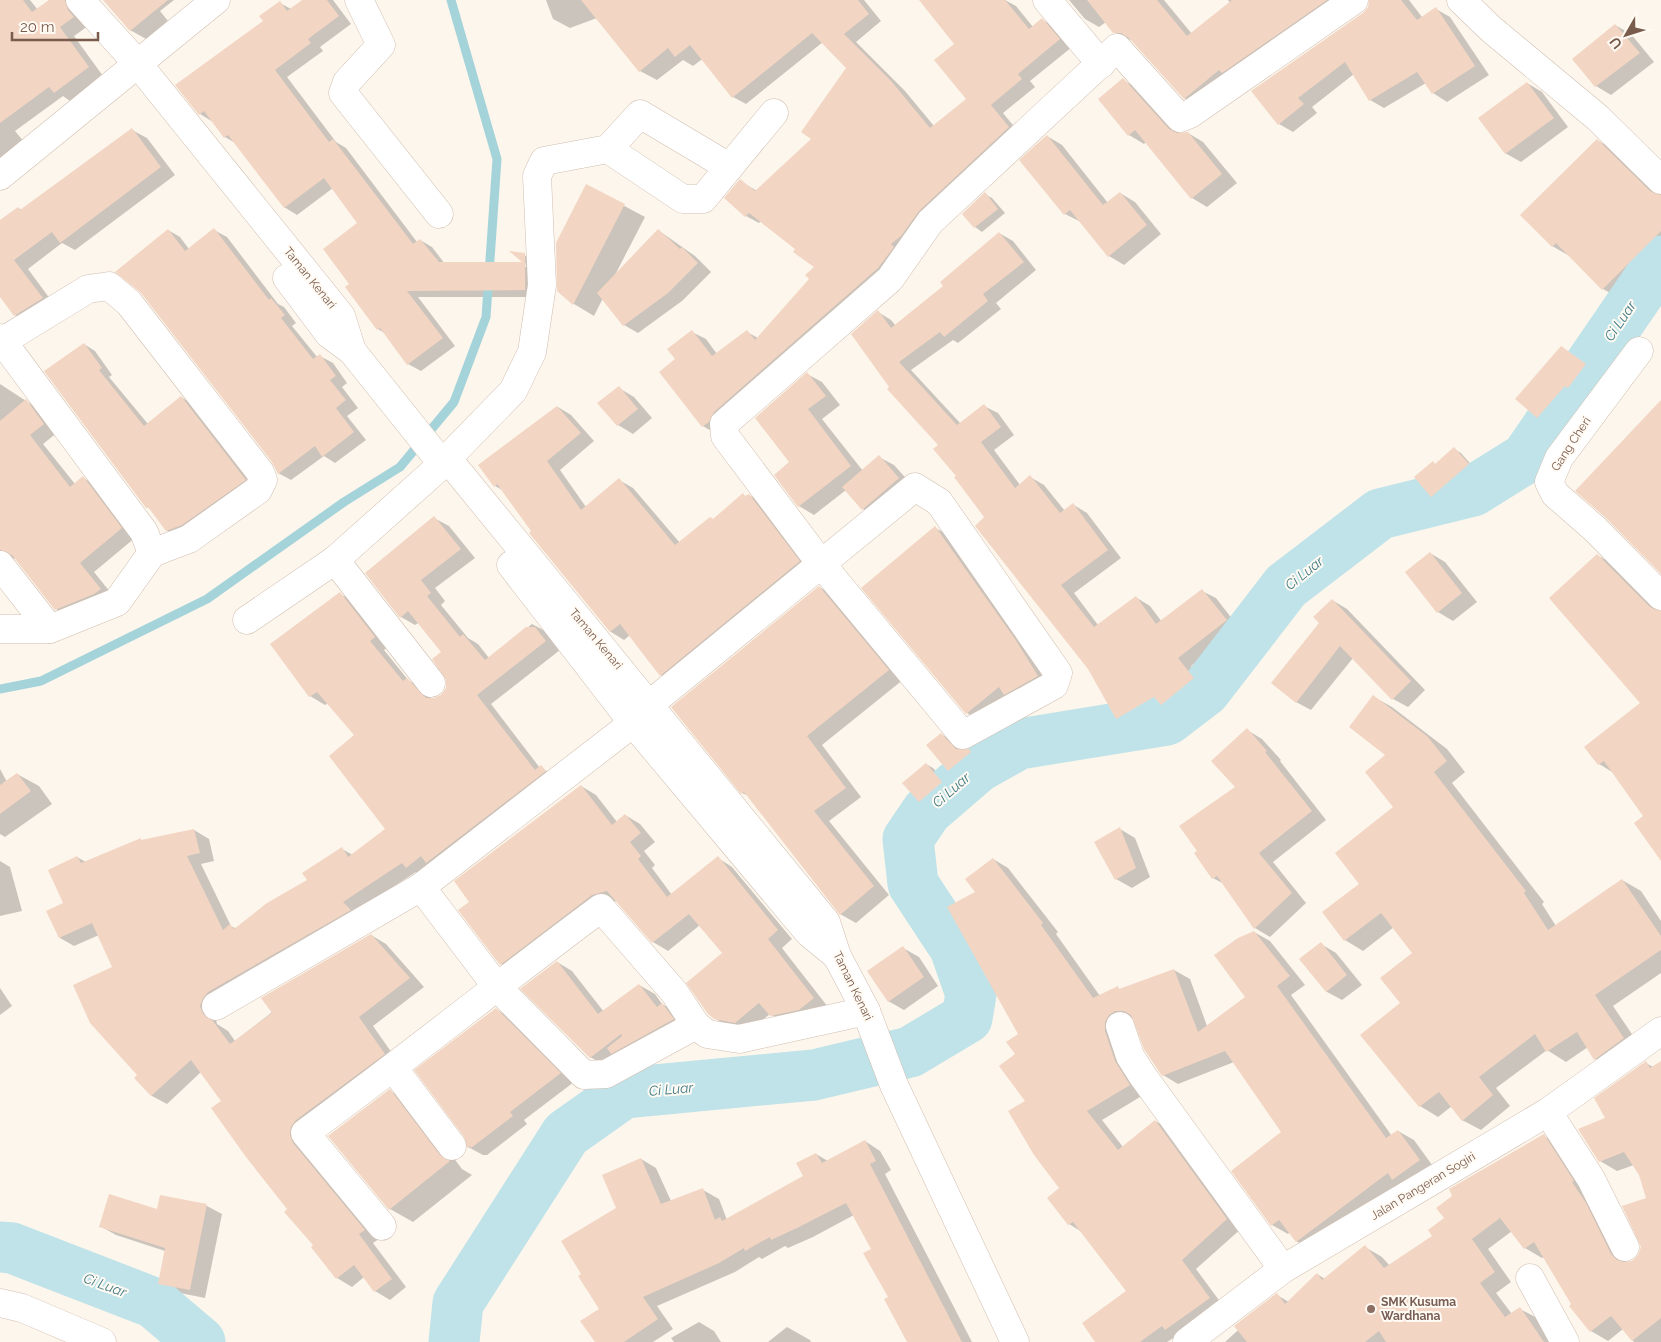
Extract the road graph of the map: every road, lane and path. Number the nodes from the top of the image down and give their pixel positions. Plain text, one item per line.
1 (80, 0) edge
2 (216, 0) edge
3 (359, 0) edge
4 (1047, 0) edge
5 (1354, 0) edge
6 (1461, 0) edge
7 (1101, 64) junction
8 (133, 68) junction
9 (774, 113) dead end
10 (608, 149) junction
11 (730, 167) junction
12 (0, 176) edge
13 (1661, 180) edge
14 (439, 214) dead end
15 (1, 340) edge
16 (1639, 351) dead end
17 (438, 459) junction
18 (152, 553) junction
19 (335, 560) junction
20 (0, 565) edge
21 (822, 565) junction
22 (1661, 596) edge
23 (247, 620) dead end
24 (0, 629) edge
25 (50, 629) junction
26 (431, 683) dead end
27 (642, 714) junction
28 (421, 887) junction
29 (496, 986) junction
30 (216, 1006) dead end
31 (866, 1010) junction
32 (696, 1025) junction
33 (1120, 1026) dead end
34 (1661, 1031) edge
35 (394, 1068) junction
36 (1548, 1112) junction
37 (452, 1146) dead end
38 (382, 1226) dead end
39 (1625, 1247) dead end
40 (1283, 1269) junction
41 (1530, 1278) dead end
42 (0, 1303) edge
43 (102, 1342) edge
44 (1015, 1342) edge
45 (1187, 1342) edge
46 (1564, 1342) edge

1 - 8 street
2 - 8 street
3 - 14 street
4 - 7 street
5 - 7 street
6 - 13 street
7 - 21 street
8 - 12 street
8 - 17 street, Taman Kenari
9 - 11 street
10 - 11 street
10 - 11 street
10 - 17 street
15 - 18 street
15 - 18 street
16 - 22 street, Gang Cheri
17 - 19 street
17 - 27 street, Taman Kenari
18 - 25 street
19 - 23 street
19 - 26 street
20 - 25 street
21 - 21 street
21 - 27 street
24 - 25 street
27 - 28 street
27 - 31 street, Taman Kenari
28 - 29 street
28 - 30 street
29 - 32 street
29 - 32 street
29 - 35 street
31 - 32 street
31 - 44 street, Taman Kenari
33 - 40 street
34 - 36 street, Jalan Pangeran Sogiri
35 - 37 street
35 - 38 street
36 - 39 street
36 - 40 street, Jalan Pangeran Sogiri
40 - 45 street, Jalan Pangeran Sogiri
41 - 46 street
42 - 43 street

